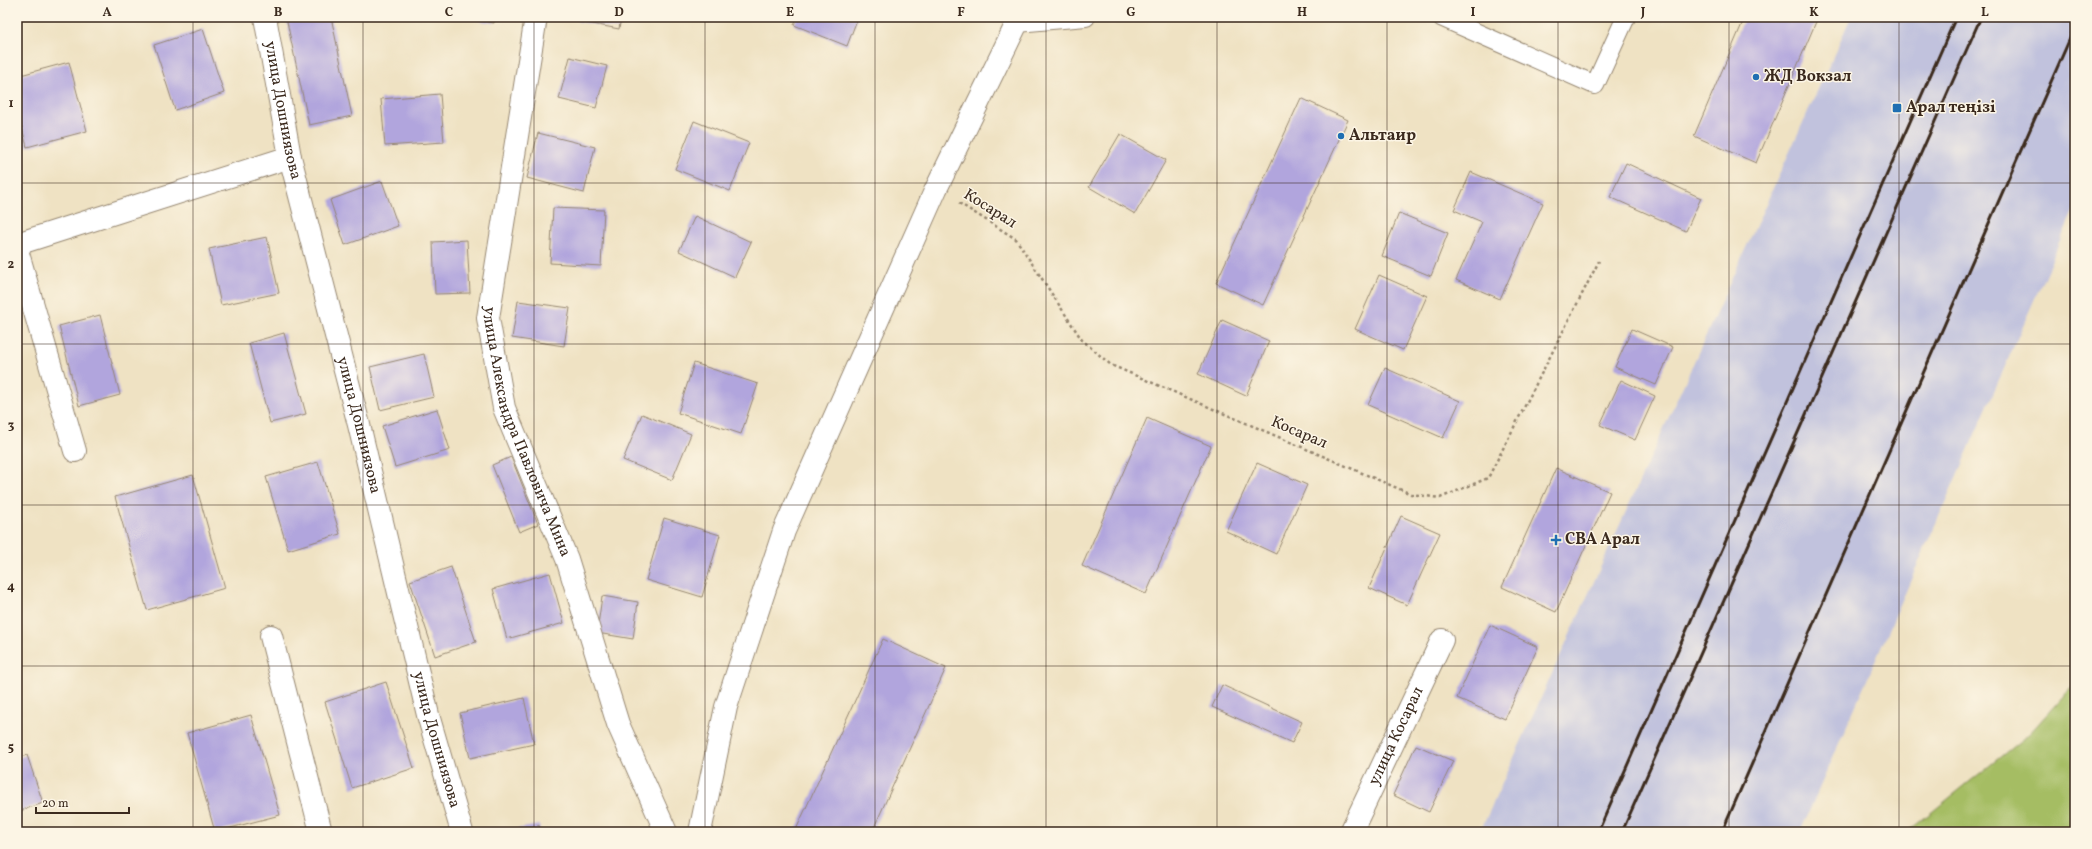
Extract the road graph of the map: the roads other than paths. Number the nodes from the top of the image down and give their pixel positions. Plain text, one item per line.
1 (265, 17) edge
2 (536, 17) edge
3 (1086, 17) edge
4 (1441, 17) edge
5 (1626, 17) edge
6 (1018, 20) edge
7 (290, 157) junction
8 (17, 244) edge
9 (17, 250) edge
10 (75, 451) dead end
11 (271, 636) dead end
12 (1442, 640) dead end
13 (321, 832) edge
14 (462, 832) edge
15 (666, 832) edge
16 (700, 832) edge
17 (1350, 832) edge

1 - 7 street, улица Дошниязова
2 - 15 street, улица Александра Павловича Мина
3 - 6 lane
4 - 5 lane
6 - 16 street
7 - 8 street
7 - 14 street, улица Дошниязова
9 - 10 street
11 - 13 street
12 - 17 street, улица Косарал

